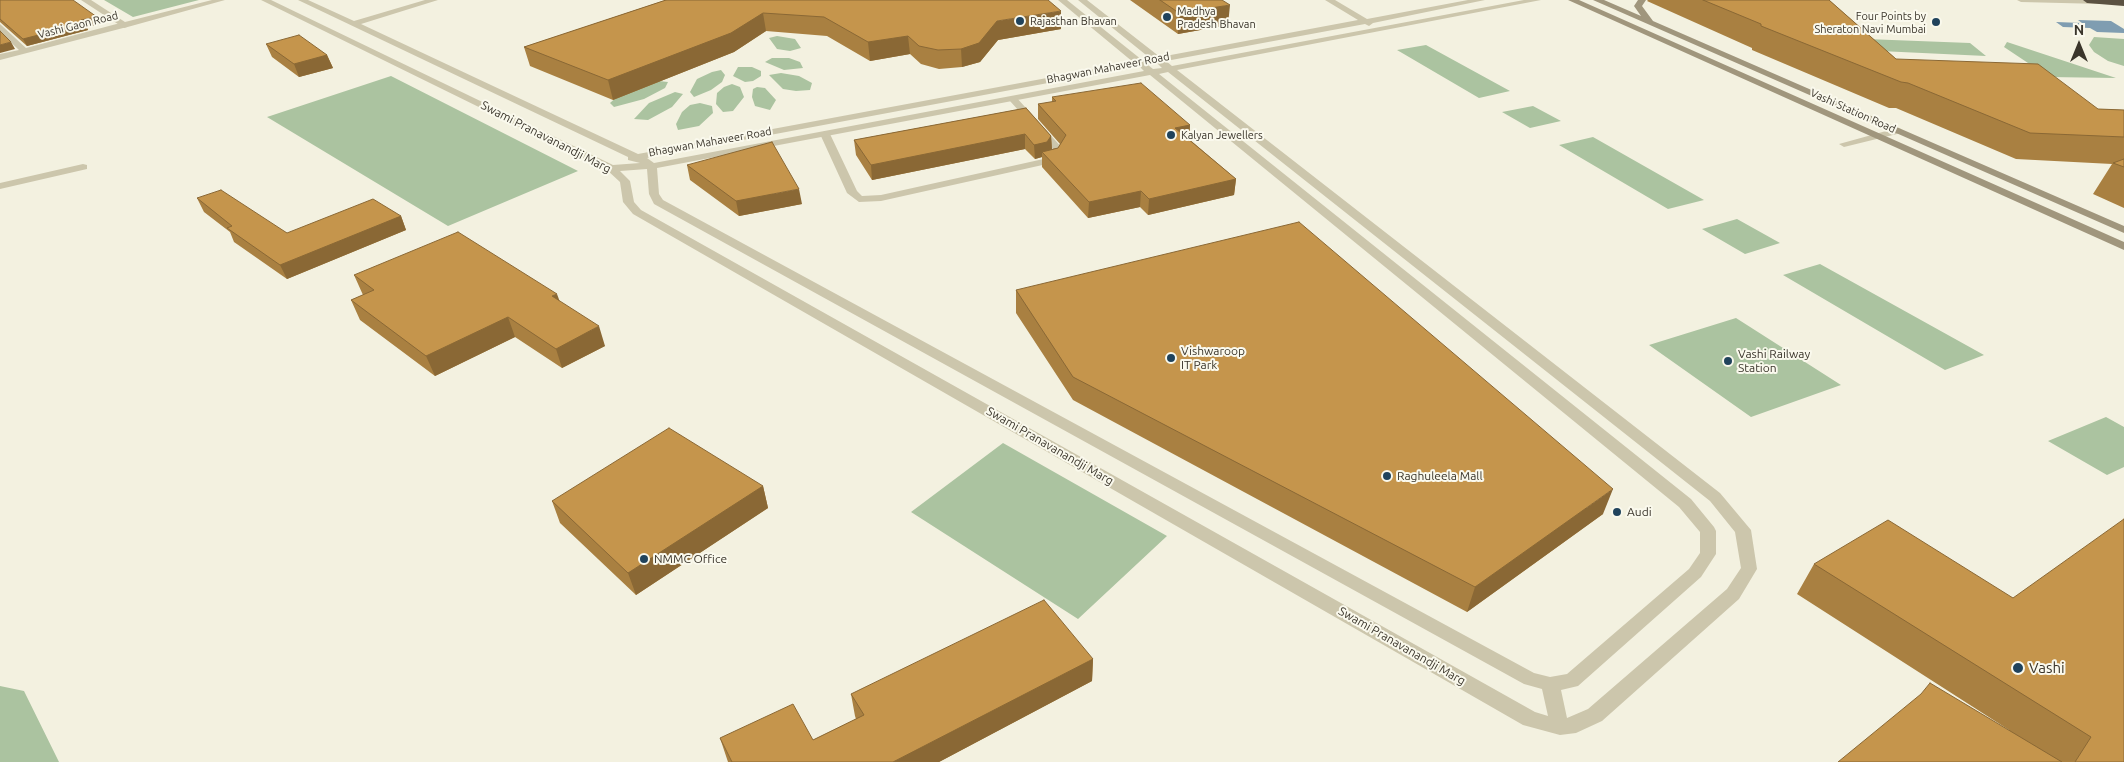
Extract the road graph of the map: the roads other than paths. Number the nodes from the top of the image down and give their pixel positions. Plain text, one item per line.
1 (85, 0) edge
2 (220, 0) edge
3 (265, 0) edge
4 (302, 0) edge
5 (434, 0) edge
6 (1062, 0) edge
7 (1082, 0) edge
8 (1329, 0) edge
9 (1481, 0) edge
10 (1537, 0) edge
11 (1572, 0) edge
12 (1597, 0) edge
13 (1642, 0) edge
14 (2021, 0) edge
15 (2028, 0) edge
16 (2087, 0) edge
17 (2102, 2) junction
18 (2124, 3) edge
19 (1366, 21) junction
20 (353, 24) junction
21 (124, 25) junction
22 (0, 28) edge
23 (1661, 28) junction
24 (1381, 30) junction
25 (24, 50) junction
26 (0, 57) edge
27 (1158, 60) junction
28 (1140, 63) junction
29 (1170, 69) junction
30 (1152, 73) junction
31 (1014, 98) junction
32 (1228, 115) junction
33 (1209, 118) junction
34 (1897, 131) junction
35 (825, 134) junction
36 (1877, 136) junction
37 (1844, 144) dead end
38 (635, 156) junction
39 (652, 166) junction
40 (83, 167) dead end
41 (612, 168) junction
42 (0, 186) edge
43 (2124, 230) edge
44 (1384, 237) junction
45 (1362, 242) junction
46 (2124, 246) edge
47 (1684, 472) junction
48 (1658, 482) junction
49 (1550, 684) junction
50 (1560, 727) junction

1 - 21 street
2 - 21 street, Vashi Gaon Road
3 - 41 street, Swami Pranavanandji Marg
4 - 20 street, Swami Pranavanandji Marg
5 - 20 street
6 - 28 street, Swami Pranavanandji Marg
7 - 27 street, Swami Pranavanandji Marg
8 - 19 street
9 - 19 street, Bhagwan Mahaveer Road
10 - 24 street, Bhagwan Mahaveer Road
11 - 36 main road, Vashi Station Road
12 - 23 main road, Vashi Station Road
13 - 23 main road
14 - 15 street
15 - 17 street
16 - 17 highway
17 - 18 highway
19 - 24 street
19 - 27 street, Bhagwan Mahaveer Road
20 - 38 street, Swami Pranavanandji Marg
21 - 25 street, Vashi Gaon Road
22 - 25 street
23 - 34 main road, Vashi Station Road
24 - 29 street, Bhagwan Mahaveer Road
25 - 26 street, Vashi Gaon Road
27 - 28 street, Bhagwan Mahaveer Road
27 - 29 street, Swami Pranavanandji Marg
28 - 30 street, Swami Pranavanandji Marg
28 - 38 street, Bhagwan Mahaveer Road
29 - 30 street, Bhagwan Mahaveer Road
29 - 32 street, Swami Pranavanandji Marg
30 - 31 street, Bhagwan Mahaveer Road
30 - 33 street, Swami Pranavanandji Marg
31 - 35 street, Bhagwan Mahaveer Road
31 - 35 street
32 - 33 street
32 - 44 street, Swami Pranavanandji Marg
33 - 45 street, Swami Pranavanandji Marg
34 - 36 street
34 - 43 main road, Vashi Station Road
35 - 39 street, Bhagwan Mahaveer Road
36 - 37 street
36 - 46 main road, Vashi Station Road
38 - 39 street, Swami Pranavanandji Marg
38 - 41 street, Bhagwan Mahaveer Road
39 - 41 street, Bhagwan Mahaveer Road
39 - 49 street, Swami Pranavanandji Marg
40 - 42 street
41 - 50 street, Swami Pranavanandji Marg
44 - 45 street
44 - 47 street, Swami Pranavanandji Marg
45 - 48 street, Swami Pranavanandji Marg
47 - 48 street
47 - 50 street, Swami Pranavanandji Marg
48 - 49 street, Swami Pranavanandji Marg
49 - 50 street

